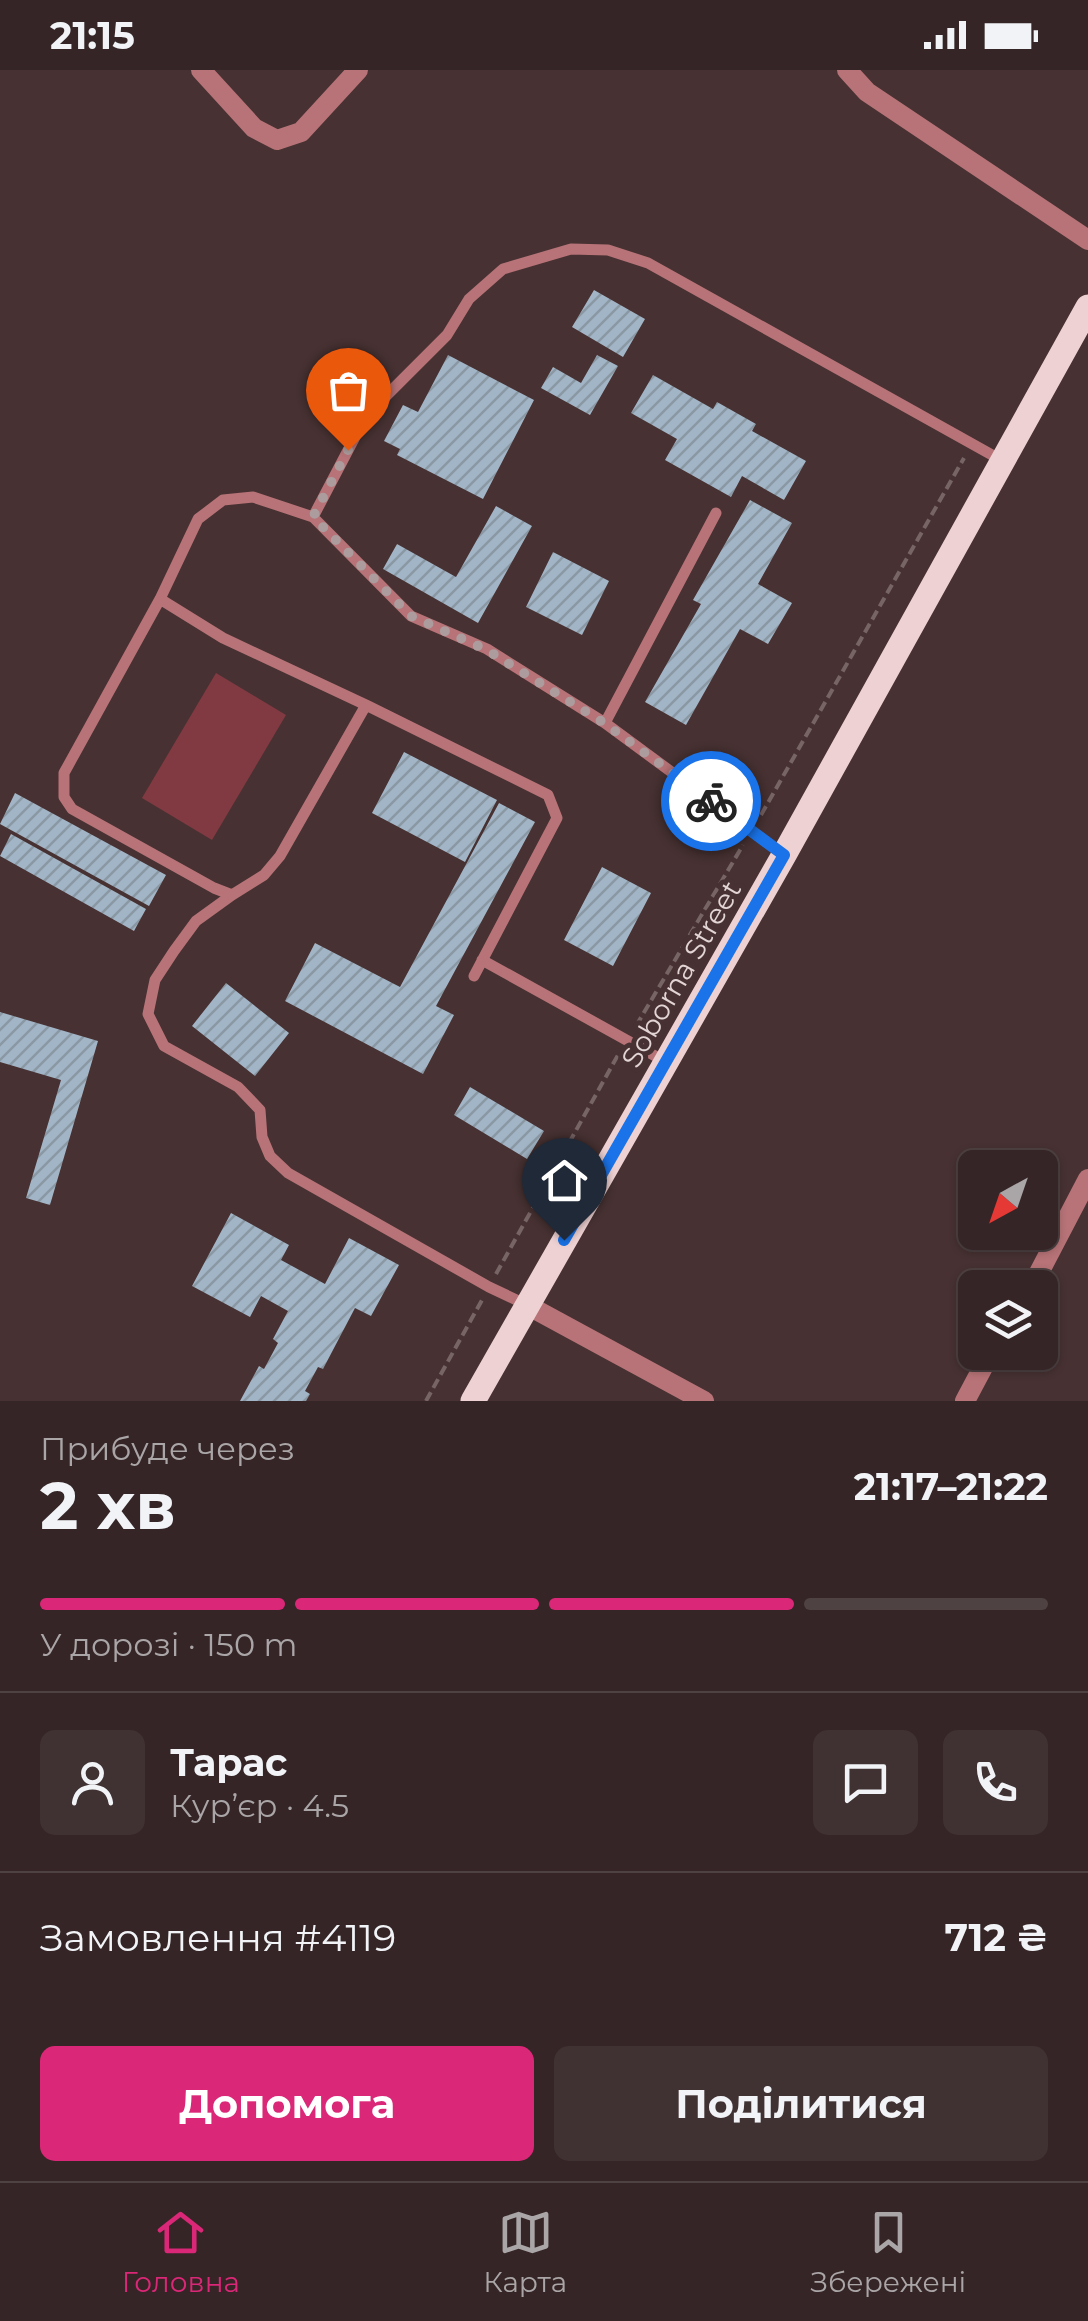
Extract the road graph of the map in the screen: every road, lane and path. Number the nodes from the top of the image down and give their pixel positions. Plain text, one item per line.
1 (201, 70) edge
2 (358, 70) edge
3 (847, 70) edge
4 (1088, 240) edge
5 (1086, 310) edge
6 (972, 443) junction
7 (1003, 461) junction
8 (716, 514) dead end
9 (313, 517) junction
10 (160, 599) junction
11 (366, 705) junction
12 (604, 723) junction
13 (752, 832) junction
14 (784, 855) junction
15 (232, 895) junction
16 (482, 960) junction
17 (474, 976) dead end
18 (628, 1040) junction
19 (666, 1062) junction
20 (1088, 1179) edge
21 (1040, 1270) edge
22 (489, 1287) junction
23 (527, 1305) junction
24 (981, 1370) edge
25 (426, 1401) edge
26 (474, 1401) edge
27 (704, 1401) edge
28 (965, 1401) edge

1 - 2 street
3 - 4 street
5 - 7 main road, Soborna Street
6 - 7 lane
6 - 9 lane
6 - 13 path
7 - 14 main road, Soborna Street
8 - 12 lane
9 - 10 lane
9 - 12 lane
10 - 11 lane
10 - 15 lane
11 - 15 lane
11 - 16 lane
12 - 13 lane
13 - 14 lane
13 - 18 path
14 - 19 main road, Soborna Street
15 - 22 lane
16 - 17 lane
16 - 18 lane
18 - 19 lane
18 - 22 path
19 - 23 main road, Soborna Street
20 - 21 street
22 - 23 lane
22 - 25 path
23 - 26 main road, Soborna Street
23 - 27 street
24 - 28 street

